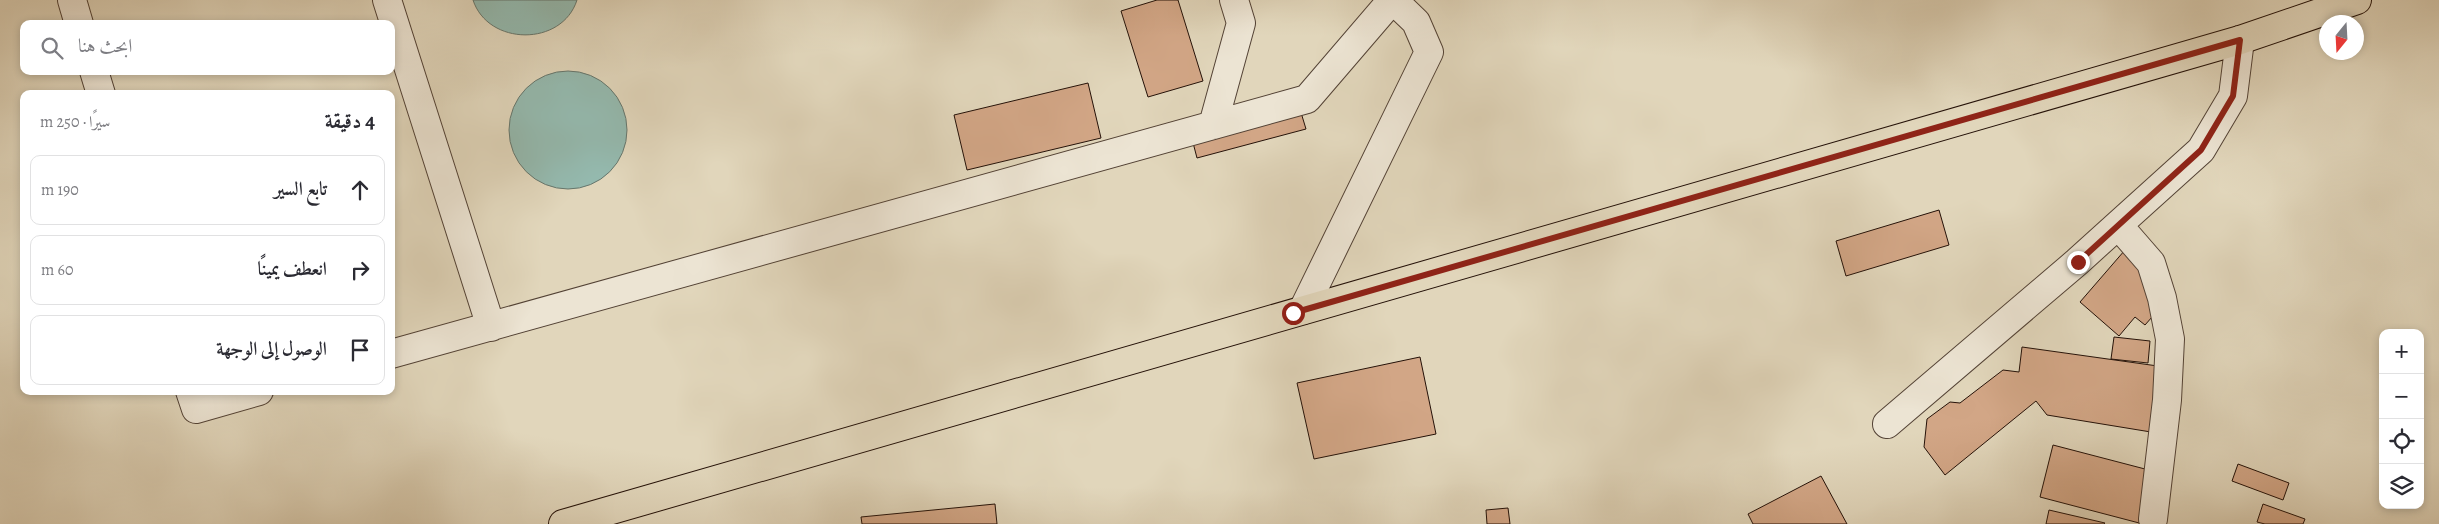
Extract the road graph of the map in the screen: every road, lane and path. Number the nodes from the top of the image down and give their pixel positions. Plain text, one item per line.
1 (72, 0) edge
2 (387, 0) edge
3 (1392, 0) edge
4 (2357, 0) edge
5 (1238, 1) edge
6 (78, 20) edge
7 (393, 20) edge
8 (395, 25) edge
9 (2240, 40) junction
10 (95, 75) edge
11 (100, 90) edge
12 (1213, 125) junction
13 (2118, 224) junction
14 (1304, 310) junction
15 (491, 327) junction
16 (395, 353) edge
17 (191, 395) edge
18 (246, 395) edge
19 (1887, 424) dead end
20 (2153, 518) dead end
21 (563, 524) edge

1 - 6 street
2 - 7 street
3 - 12 street
3 - 14 street
4 - 9 main road
5 - 12 street
8 - 15 street
9 - 13 street
9 - 14 main road
10 - 11 street
12 - 15 street
13 - 19 street
13 - 20 street
14 - 21 main road
15 - 16 street
17 - 18 street

